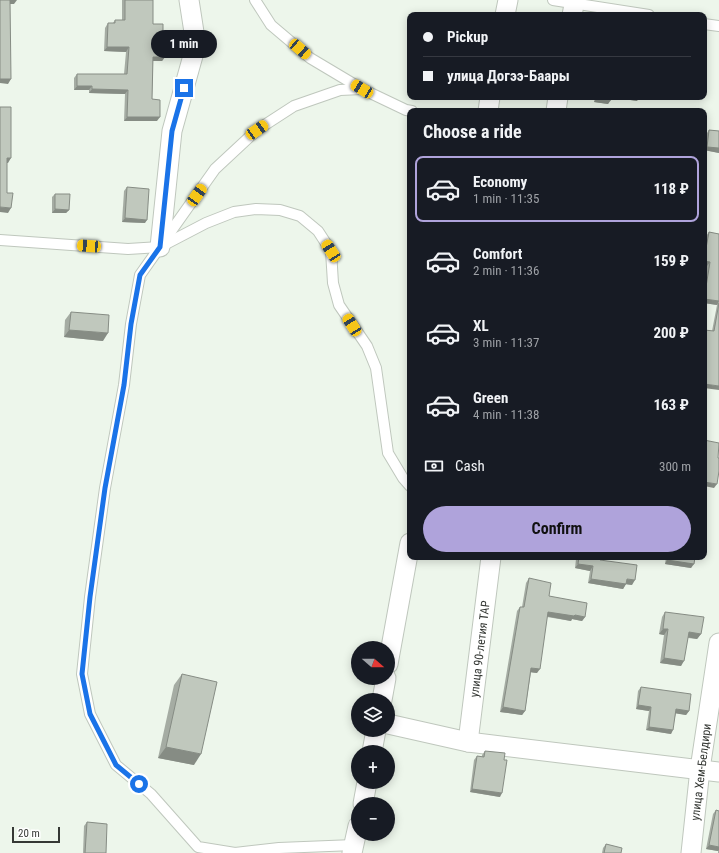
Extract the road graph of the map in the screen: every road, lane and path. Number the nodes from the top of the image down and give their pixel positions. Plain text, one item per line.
1 (189, 0) edge
2 (255, 0) edge
3 (508, 0) edge
4 (552, 0) edge
5 (574, 6) edge
6 (506, 12) edge
7 (624, 12) edge
8 (707, 24) edge
9 (719, 26) edge
10 (362, 89) junction
11 (407, 110) edge
12 (0, 240) edge
13 (160, 247) junction
14 (407, 483) edge
15 (407, 560) edge
16 (491, 560) edge
17 (392, 641) edge
18 (719, 643) edge
19 (395, 726) edge
20 (468, 742) junction
21 (700, 769) junction
22 (719, 772) edge
23 (353, 849) edge
24 (691, 853) edge

1 - 13 street
2 - 10 lane
3 - 6 street
4 - 5 lane
5 - 7 lane
8 - 9 lane
10 - 11 lane
10 - 13 lane
12 - 13 lane
13 - 14 lane
13 - 23 lane
15 - 17 street
16 - 20 street, улица 90-летия ТАР
18 - 21 street, улица Хем-Белдири
19 - 20 street
20 - 21 street
21 - 22 street
21 - 24 street, улица Хем-Белдири

